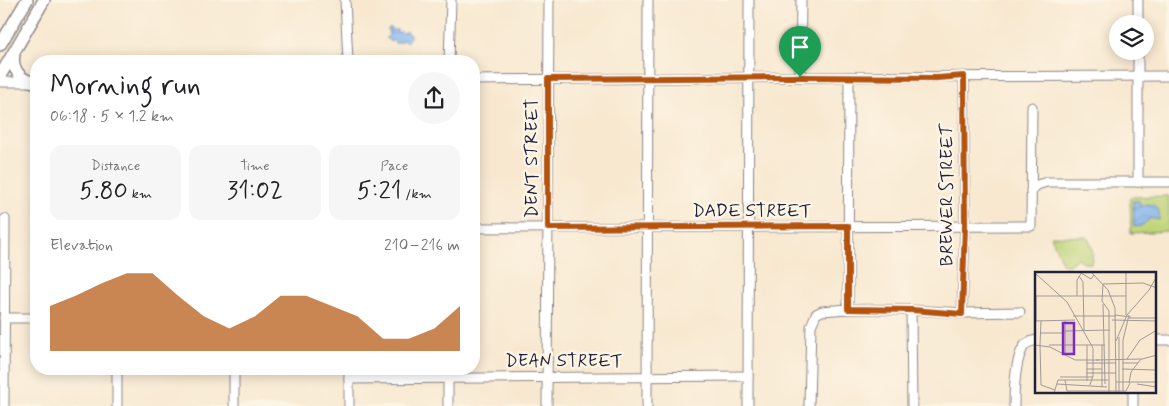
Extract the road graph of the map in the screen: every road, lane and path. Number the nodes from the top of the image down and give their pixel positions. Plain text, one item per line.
1 (27, 0) edge
2 (44, 0) edge
3 (345, 0) edge
4 (450, 0) edge
5 (549, 0) edge
6 (648, 0) edge
7 (749, 0) edge
8 (801, 0) edge
9 (1138, 0) edge
10 (1138, 15) edge
11 (2, 41) edge
12 (16, 49) junction
13 (348, 55) edge
14 (450, 55) edge
15 (1138, 60) edge
16 (0, 76) edge
17 (964, 76) junction
18 (1169, 76) edge
19 (800, 77) junction
20 (849, 77) junction
21 (1138, 77) junction
22 (648, 78) junction
23 (749, 78) junction
24 (548, 79) junction
25 (480, 80) edge
26 (30, 81) edge
27 (0, 82) edge
28 (30, 82) edge
29 (1032, 107) dead end
30 (1138, 182) junction
31 (1169, 182) edge
32 (1031, 191) junction
33 (5, 219) dead end
34 (848, 226) junction
35 (965, 226) junction
36 (647, 227) junction
37 (749, 227) junction
38 (480, 228) edge
39 (548, 228) junction
40 (848, 309) junction
41 (912, 310) junction
42 (1020, 312) dead end
43 (962, 314) junction
44 (4, 318) junction
45 (30, 318) edge
46 (1035, 340) edge
47 (1156, 340) edge
48 (1169, 340) edge
49 (480, 374) edge
50 (118, 375) edge
51 (234, 375) edge
52 (349, 375) edge
53 (415, 375) edge
54 (448, 375) edge
55 (647, 376) junction
56 (748, 376) junction
57 (547, 377) junction
58 (349, 379) junction
59 (4, 406) edge
60 (117, 406) edge
61 (234, 406) edge
62 (349, 406) edge
63 (448, 406) edge
64 (547, 406) edge
65 (647, 406) edge
66 (748, 406) edge
67 (809, 406) edge
68 (912, 406) edge
69 (1014, 406) edge

1 - 11 main road
2 - 12 main road
3 - 13 street
4 - 14 street
5 - 24 street, DENT STREET
6 - 22 street
7 - 23 street
8 - 19 street
9 - 10 street
12 - 16 main road
12 - 26 main road
15 - 21 street
17 - 20 street
17 - 21 street
17 - 35 street, BREWER STREET
18 - 21 street
19 - 20 street
19 - 23 street
20 - 34 street
21 - 30 street
22 - 23 street
22 - 24 street
22 - 36 street
23 - 37 street
24 - 25 street
24 - 39 street, DENT STREET
27 - 28 street
29 - 32 street
30 - 31 street
30 - 32 street
32 - 35 street, DADE STREET
33 - 44 street
34 - 35 street, DADE STREET
34 - 37 street, DADE STREET
34 - 40 street
35 - 43 street, BREWER STREET
36 - 37 street, DADE STREET
36 - 39 street, DADE STREET
36 - 55 street
37 - 56 street
38 - 39 street, DADE STREET
39 - 57 street, DENT STREET
40 - 41 street
40 - 67 street
41 - 43 street
41 - 68 street
42 - 43 street
44 - 45 street
44 - 59 street
46 - 69 street
47 - 48 street
49 - 57 street, DEAN STREET
50 - 60 street
51 - 61 street
52 - 58 street
53 - 58 street, DEAN STREET
54 - 63 street
55 - 56 street, DEAN STREET
55 - 57 street, DEAN STREET
55 - 65 street
56 - 66 street
57 - 64 street, DENT STREET
58 - 62 street

